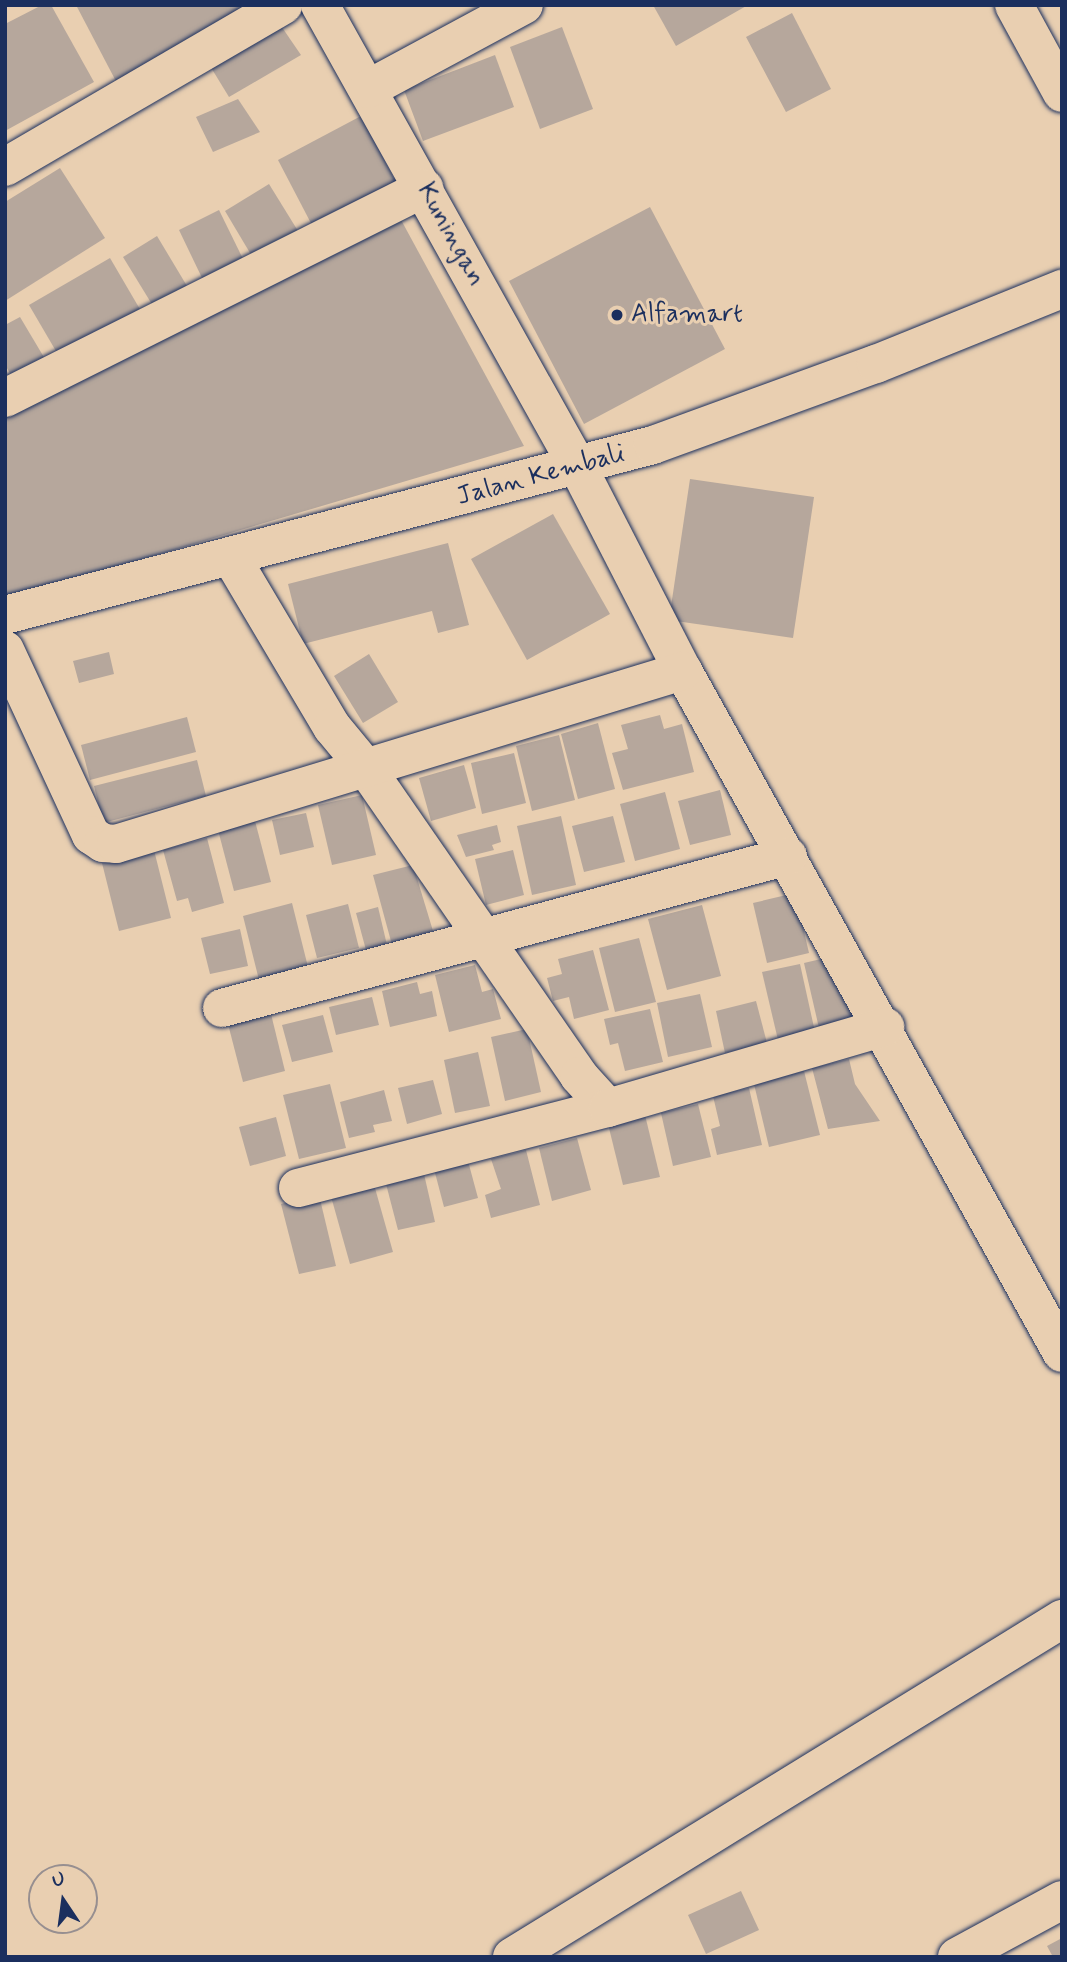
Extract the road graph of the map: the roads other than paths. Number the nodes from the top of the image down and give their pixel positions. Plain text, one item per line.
1 (283, 5) edge
2 (320, 5) edge
3 (524, 5) edge
4 (1014, 5) edge
5 (368, 89) junction
6 (1062, 93) edge
7 (5, 167) edge
8 (424, 188) junction
9 (1062, 289) edge
10 (5, 398) edge
11 (578, 467) junction
12 (231, 557) junction
13 (5, 615) edge
14 (5, 650) edge
15 (682, 671) junction
16 (366, 768) junction
17 (788, 856) junction
18 (483, 941) junction
19 (222, 1008) dead end
20 (884, 1027) junction
21 (608, 1108) junction
22 (298, 1188) dead end
23 (1062, 1353) edge
24 (1062, 1619) edge
25 (1062, 1900) edge
26 (512, 1957) edge
27 (957, 1957) edge

1 - 7 street
2 - 5 street, Kuningan
3 - 5 street
4 - 6 street
5 - 8 street, Kuningan
8 - 10 street
8 - 11 street, Kuningan
9 - 11 street, Jalan Kembali
11 - 12 street, Jalan Kembali
11 - 15 street, Kuningan
12 - 13 street, Jalan Kembali
12 - 16 street
14 - 16 street
15 - 16 street
15 - 17 street, Kuningan
16 - 18 street
17 - 18 street
17 - 20 street, Kuningan
18 - 19 street
18 - 21 street
20 - 21 street
20 - 23 street, Kuningan
21 - 22 street
24 - 26 street
25 - 27 street

